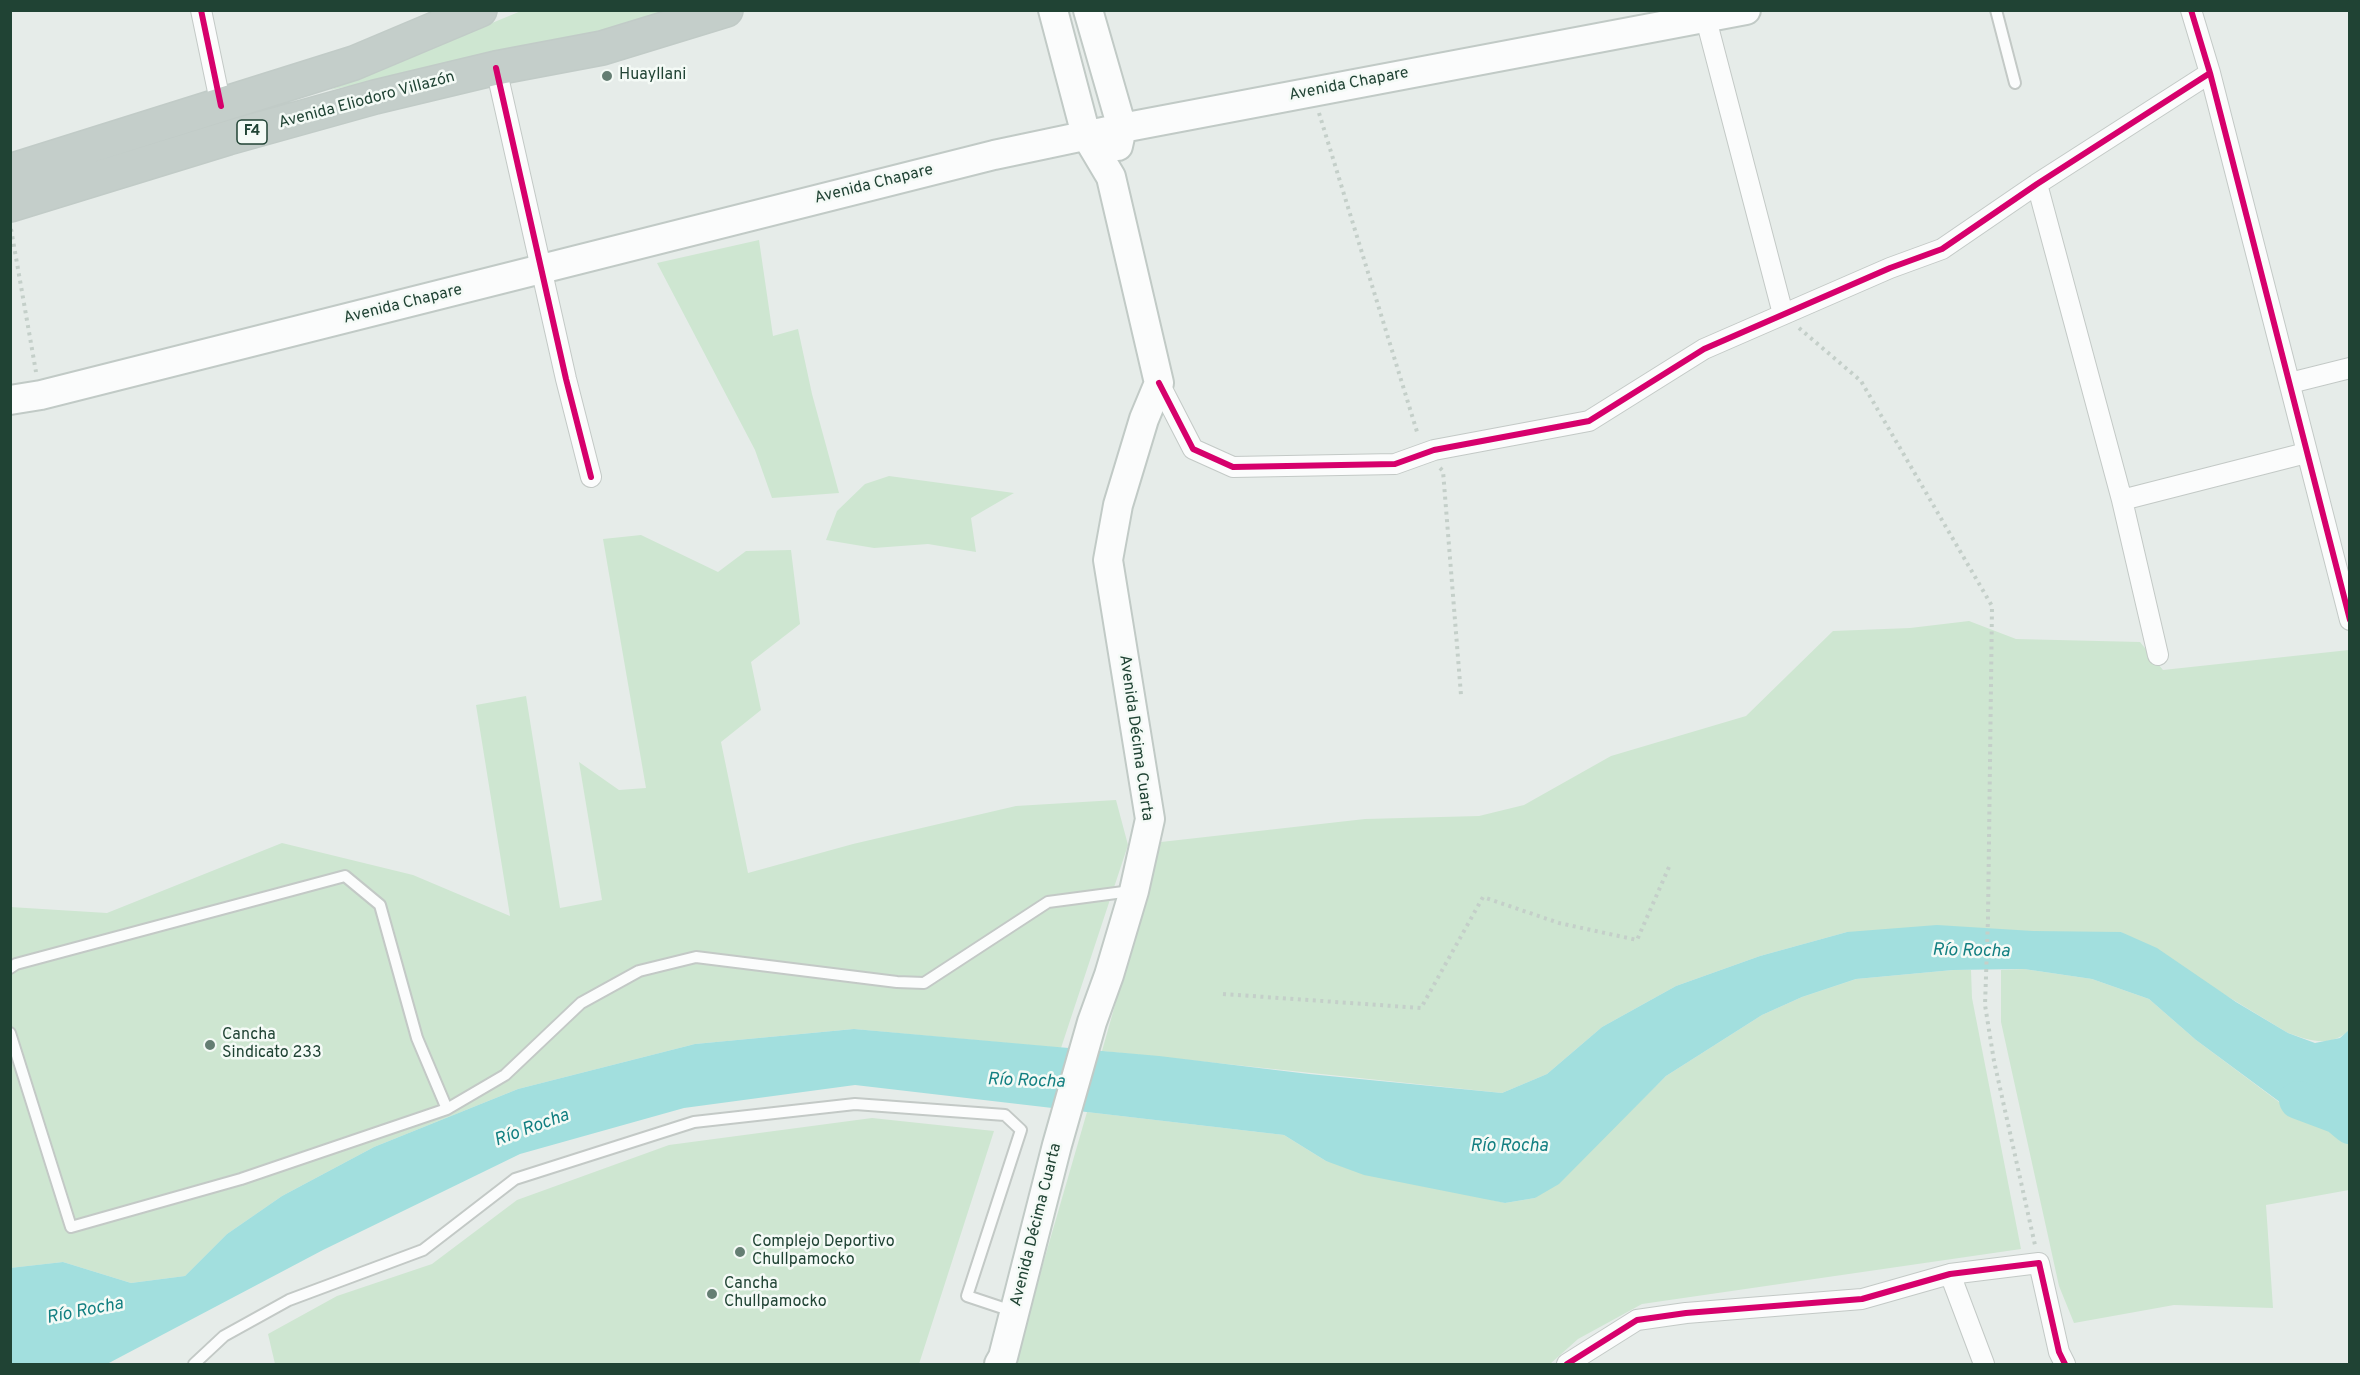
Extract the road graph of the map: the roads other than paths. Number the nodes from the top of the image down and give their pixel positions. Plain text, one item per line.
1 (201, 10) edge
2 (480, 10) edge
3 (726, 10) edge
4 (1053, 10) edge
5 (1088, 10) edge
6 (1746, 10) edge
7 (1996, 10) edge
8 (2191, 10) edge
9 (1706, 19) junction
10 (496, 69) junction
11 (2210, 73) junction
12 (2015, 83) dead end
13 (221, 106) junction
14 (1122, 128) junction
15 (1086, 135) junction
16 (10, 171) edge
17 (1111, 177) junction
18 (2037, 184) junction
19 (10, 205) edge
20 (543, 269) junction
21 (1783, 314) junction
22 (2349, 368) edge
23 (1159, 383) junction
24 (2290, 383) junction
25 (10, 400) edge
26 (2306, 453) junction
27 (591, 477) dead end
28 (2122, 500) junction
29 (2349, 620) edge
30 (2158, 655) dead end
31 (1134, 891) junction
32 (10, 968) edge
33 (10, 1033) edge
34 (447, 1109) junction
35 (1950, 1274) junction
36 (1015, 1312) junction
37 (194, 1365) edge
38 (999, 1365) edge
39 (1567, 1365) edge
40 (1984, 1365) edge
41 (2065, 1365) edge

1 - 13 street
2 - 13 highway, F4
3 - 10 highway, Avenida Eliodoro Villazón / F4
4 - 15 main road
5 - 14 main road
6 - 9 main road, Avenida Chapare
7 - 12 lane
8 - 11 street
9 - 14 main road, Avenida Chapare
9 - 21 street
10 - 19 highway, Avenida Eliodoro Villazón / F4
10 - 20 street
11 - 18 street
11 - 24 street
13 - 16 highway, F4
14 - 15 main road, Avenida Chapare
14 - 17 main road
15 - 17 main road
15 - 20 main road, Avenida Chapare
17 - 23 main road
18 - 21 street
18 - 28 street
20 - 25 main road, Avenida Chapare
20 - 27 street
21 - 23 street
22 - 24 street
23 - 31 main road, Avenida Décima Cuarta
24 - 26 street
26 - 28 street
26 - 29 street
28 - 30 street
31 - 34 lane
31 - 36 main road, Avenida Décima Cuarta
32 - 34 lane
33 - 34 lane
35 - 39 street
35 - 40 street
35 - 41 street
36 - 37 lane
36 - 38 main road, Avenida Décima Cuarta

